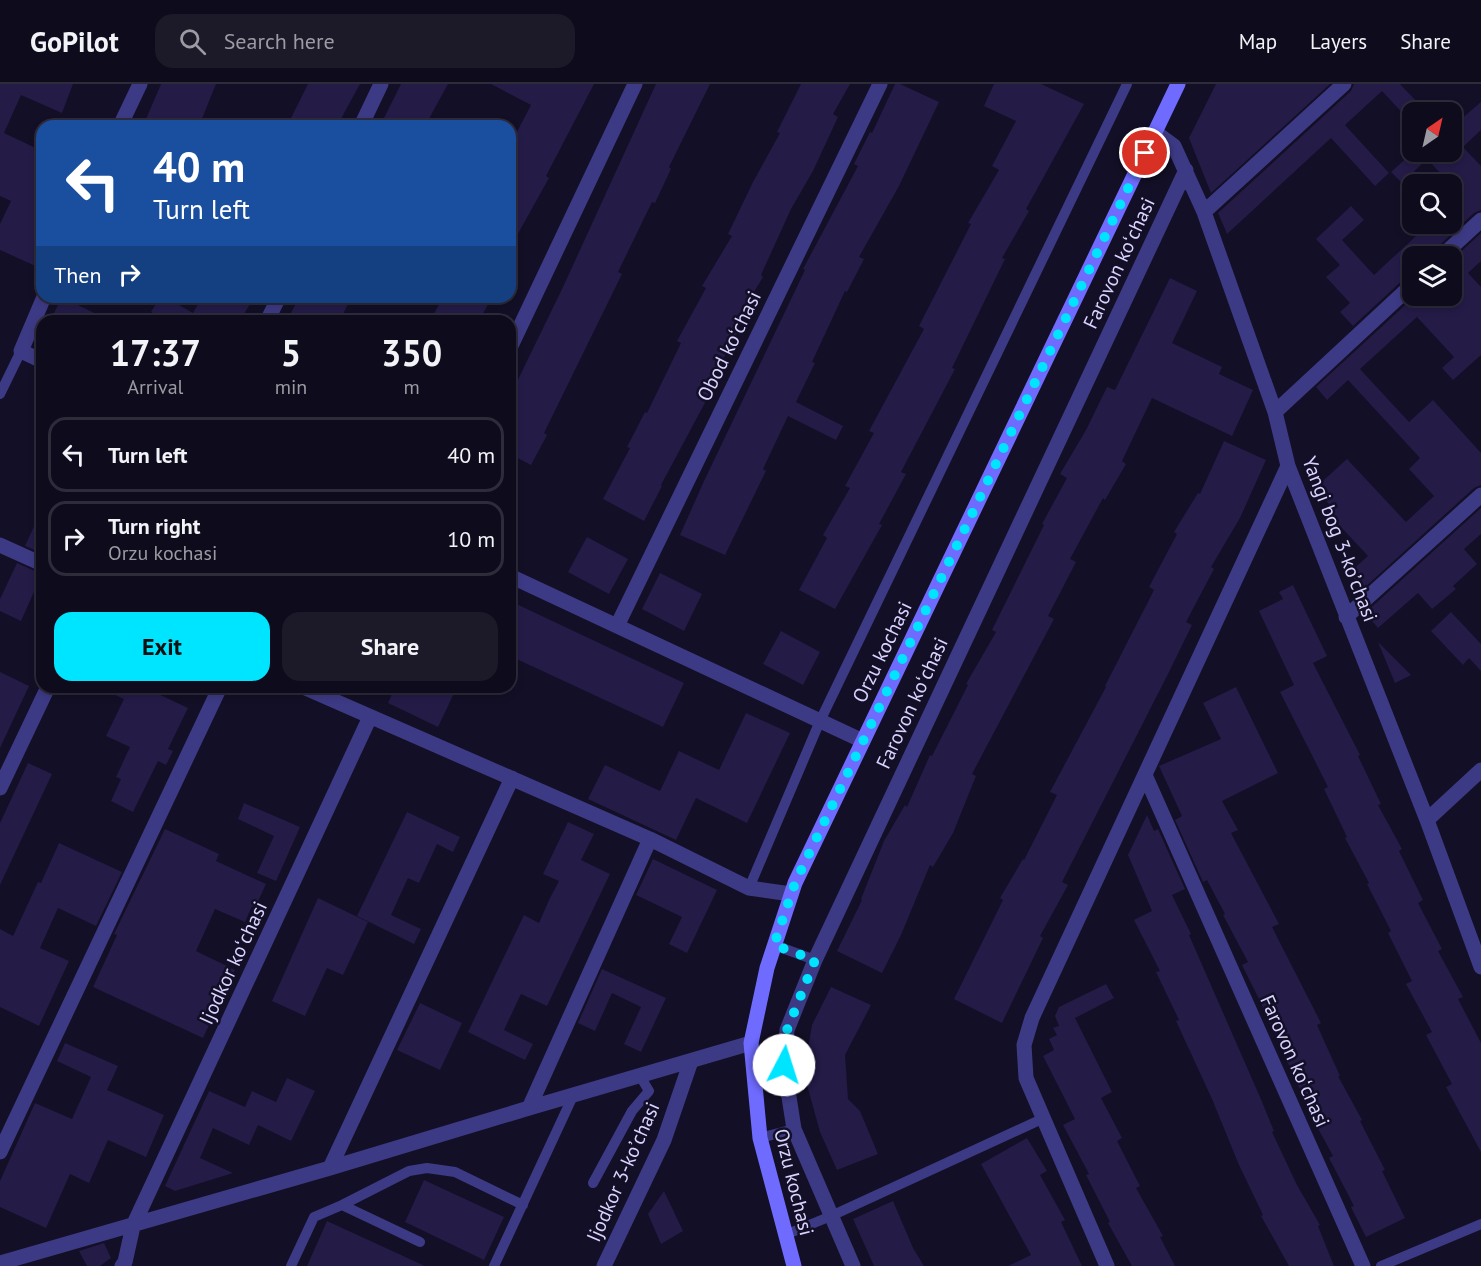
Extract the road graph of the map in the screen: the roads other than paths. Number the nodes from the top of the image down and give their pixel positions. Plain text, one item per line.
1 (140, 84) edge
2 (381, 84) edge
3 (635, 84) edge
4 (880, 84) edge
5 (1127, 84) edge
6 (1178, 84) edge
7 (1344, 84) edge
8 (123, 120) edge
9 (364, 120) edge
10 (1155, 132) junction
11 (1186, 170) junction
12 (1204, 213) junction
13 (1481, 220) edge
14 (1453, 246) edge
15 (1402, 294) edge
16 (36, 316) edge
17 (516, 335) edge
18 (21, 351) junction
19 (36, 358) edge
20 (0, 394) edge
21 (1275, 412) junction
22 (1288, 466) junction
23 (1481, 495) edge
24 (0, 545) edge
25 (36, 561) edge
26 (516, 579) edge
27 (1346, 617) junction
28 (617, 626) junction
29 (45, 693) edge
30 (217, 693) edge
31 (316, 693) edge
32 (370, 717) junction
33 (820, 721) junction
34 (863, 741) junction
35 (1481, 770) edge
36 (1145, 775) junction
37 (512, 778) junction
38 (0, 788) edge
39 (1427, 820) junction
40 (650, 839) junction
41 (749, 888) junction
42 (791, 894) junction
43 (774, 945) junction
44 (815, 960) junction
45 (1481, 967) edge
46 (751, 1043) junction
47 (691, 1061) junction
48 (640, 1076) junction
49 (573, 1096) junction
50 (528, 1108) junction
51 (1042, 1119) junction
52 (794, 1129) junction
53 (760, 1138) junction
54 (0, 1152) edge
55 (330, 1168) junction
56 (593, 1184) dead end
57 (342, 1205) junction
58 (523, 1205) junction
59 (831, 1216) junction
60 (1481, 1224) edge
61 (133, 1226) junction
62 (785, 1235) junction
63 (420, 1242) dead end
64 (0, 1263) edge
65 (122, 1266) edge
66 (291, 1266) edge
67 (494, 1266) edge
68 (604, 1266) edge
69 (794, 1266) edge
70 (854, 1266) edge
71 (1107, 1266) edge
72 (1363, 1266) edge
73 (1381, 1266) edge

1 - 8 street
2 - 9 street
3 - 17 street
4 - 28 street, Obod koʻchasi
5 - 33 lane
6 - 10 main road, Orzu kochasi
7 - 12 street
10 - 11 street, Yangi bog 3-koʼchasi
10 - 34 main road, Orzu kochasi
11 - 12 street, Yangi bog 3-koʼchasi
11 - 44 street, Farovon koʻchasi
12 - 21 street, Yangi bog 3-koʼchasi
13 - 14 street
15 - 21 street
16 - 18 street
18 - 19 street
18 - 20 lane
21 - 22 street, Yangi bog 3-koʼchasi
22 - 27 street, Yangi bog 3-koʼchasi
22 - 36 street
23 - 27 street
24 - 25 street
26 - 28 street
27 - 39 street, Yangi bog 3-koʼchasi
28 - 33 street
29 - 38 street
30 - 54 street
31 - 32 street
32 - 37 street
32 - 61 street, Ijodkor koʻchasi
33 - 34 street
33 - 41 lane
34 - 42 main road, Orzu kochasi
35 - 39 street
36 - 51 street
36 - 72 street, Farovon koʻchasi
37 - 40 street
37 - 55 street
39 - 45 street, Yangi bog 3-koʼchasi
40 - 41 street
40 - 50 street
41 - 42 street
42 - 43 main road, Orzu kochasi
43 - 44 lane
43 - 46 main road, Orzu kochasi
44 - 52 street, Farovon koʻchasi
46 - 47 street
46 - 53 main road, Orzu kochasi
47 - 48 street
47 - 68 street, Ijodkor 3-koʼchasi
48 - 49 street
48 - 56 lane
49 - 50 street
49 - 58 lane
50 - 55 street
51 - 59 lane
51 - 71 street
52 - 53 lane
52 - 59 street, Farovon koʻchasi
53 - 62 main road, Orzu kochasi
55 - 61 street
57 - 58 lane
57 - 63 lane
57 - 66 lane
58 - 67 lane
59 - 62 lane
59 - 70 street, Farovon koʻchasi
60 - 73 lane
61 - 64 street
61 - 65 street, Ijodkor koʻchasi
62 - 69 main road, Orzu kochasi

